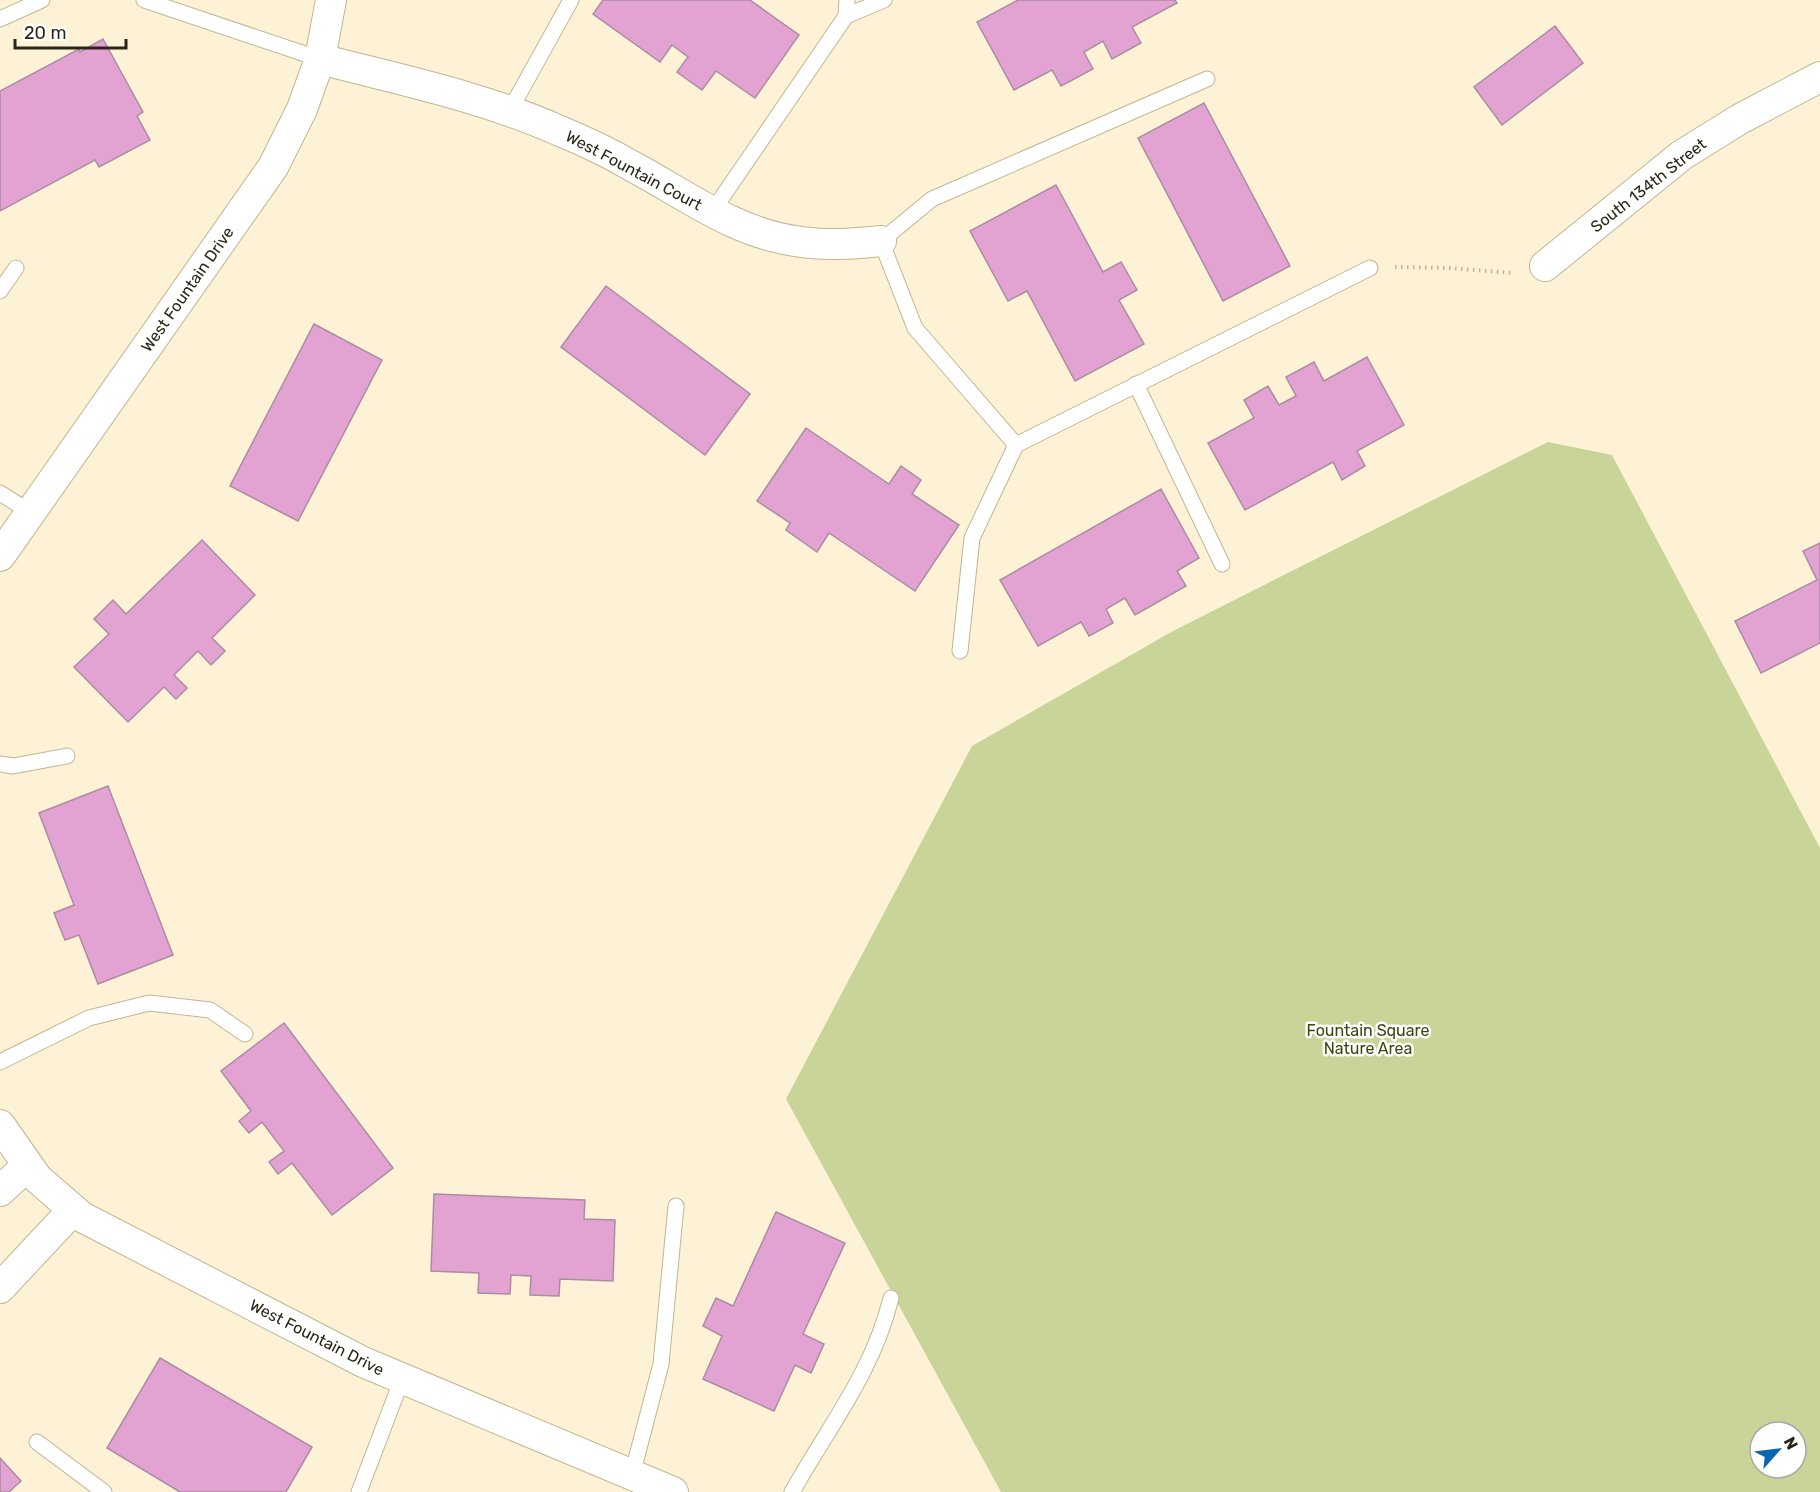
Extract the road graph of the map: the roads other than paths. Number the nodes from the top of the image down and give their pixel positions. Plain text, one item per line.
1 (42, 0) edge
2 (144, 0) edge
3 (331, 0) edge
4 (571, 0) edge
5 (847, 0) edge
6 (884, 0) edge
7 (846, 16) junction
8 (0, 20) edge
9 (320, 59) junction
10 (1820, 77) edge
11 (1207, 79) dead end
12 (509, 112) junction
13 (712, 212) junction
14 (881, 241) junction
15 (1545, 266) road end
16 (16, 268) dead end
17 (1370, 268) road end
18 (0, 291) edge
19 (1136, 384) junction
20 (1016, 445) junction
21 (0, 493) edge
22 (30, 512) junction
23 (0, 556) edge
24 (1222, 564) dead end
25 (960, 651) dead end
26 (67, 756) dead end
27 (0, 764) edge
28 (245, 1034) dead end
29 (0, 1062) edge
30 (0, 1125) edge
31 (27, 1166) junction
32 (0, 1191) edge
33 (676, 1206) dead end
34 (73, 1210) junction
35 (0, 1288) edge
36 (891, 1298) dead end
37 (402, 1379) junction
38 (37, 1442) dead end
39 (650, 1485) edge
40 (104, 1492) edge
41 (359, 1492) edge
42 (792, 1492) edge

1 - 8 lane
2 - 9 lane
3 - 9 street, West Fountain Drive
4 - 12 lane
5 - 7 lane
6 - 7 lane
7 - 13 lane
9 - 12 street, West Fountain Court
9 - 22 street, West Fountain Drive
10 - 15 street, South 134th Street
11 - 14 lane
12 - 13 street, West Fountain Court
13 - 14 street, West Fountain Court
14 - 20 lane
16 - 18 lane
17 - 19 lane
19 - 20 lane
19 - 24 lane
20 - 25 lane
21 - 22 lane
22 - 23 street, West Fountain Drive
26 - 27 lane
28 - 29 lane
30 - 31 street, West Fountain Drive
31 - 32 street
31 - 34 street, West Fountain Drive
33 - 39 lane
34 - 35 street
34 - 37 street, West Fountain Drive
36 - 42 lane
37 - 39 street, West Fountain Drive
37 - 41 lane
38 - 40 lane

